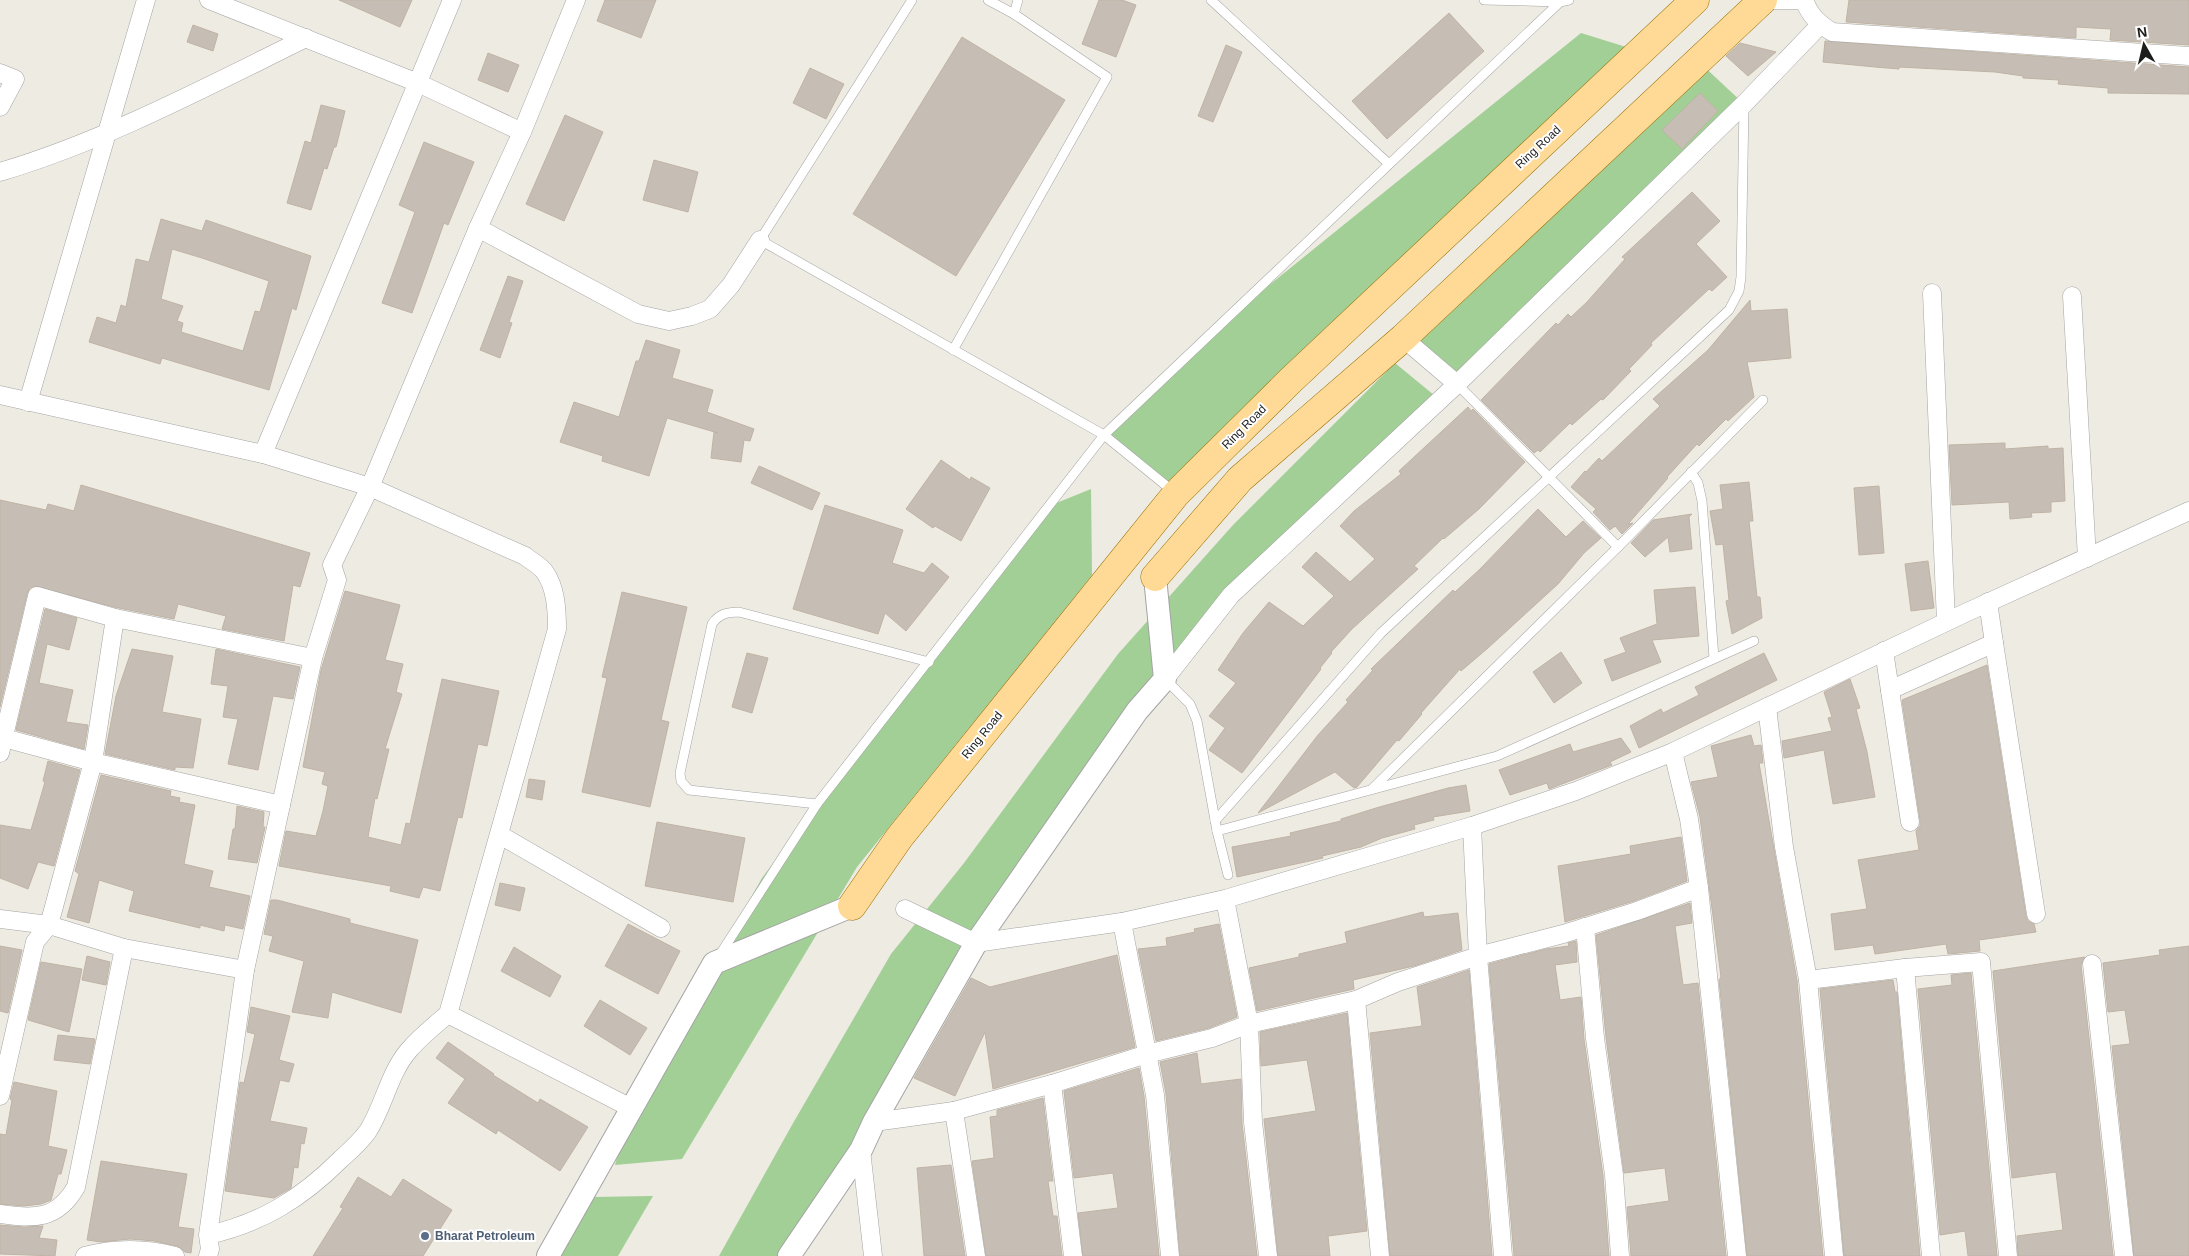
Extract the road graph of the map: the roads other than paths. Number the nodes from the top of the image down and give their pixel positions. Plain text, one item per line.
1 (146, 0) edge
2 (209, 0) edge
3 (452, 0) edge
4 (576, 0) edge
5 (912, 0) edge
6 (988, 0) edge
7 (1018, 0) edge
8 (1211, 0) edge
9 (1484, 0) edge
10 (1695, 0) edge
11 (1762, 0) edge
12 (1804, 0) edge
13 (1565, 1) edge
14 (239, 6) edge
15 (1014, 14) junction
16 (1820, 24) junction
17 (306, 38) junction
18 (2189, 56) edge
19 (0, 73) edge
20 (418, 83) junction
21 (1744, 104) junction
22 (0, 107) edge
23 (522, 132) junction
24 (107, 134) junction
25 (1389, 164) junction
26 (0, 172) edge
27 (478, 228) junction
28 (760, 240) junction
29 (1932, 292) dead end
30 (2072, 296) dead end
31 (1403, 338) junction
32 (953, 350) junction
33 (1457, 384) junction
34 (0, 395) edge
35 (1763, 400) dead end
36 (28, 402) junction
37 (1104, 435) junction
38 (263, 454) junction
39 (1691, 472) junction
40 (1549, 477) junction
41 (370, 487) junction
42 (1176, 494) junction
43 (2189, 511) edge
44 (1618, 547) junction
45 (2087, 558) junction
46 (1154, 577) joint
47 (1988, 602) junction
48 (115, 618) junction
49 (1946, 621) junction
50 (1754, 641) dead end
51 (1994, 643) junction
52 (1884, 651) junction
53 (313, 658) junction
54 (1714, 658) junction
55 (929, 662) junction
56 (1165, 679) junction
57 (1890, 690) junction
58 (1767, 707) junction
59 (2, 742) edge
60 (1673, 752) junction
61 (93, 762) junction
62 (1371, 790) junction
63 (818, 804) junction
64 (281, 805) junction
65 (1215, 821) junction
66 (1910, 822) dead end
67 (1472, 826) junction
68 (1217, 831) junction
69 (500, 835) junction
70 (1228, 875) dead end
71 (1699, 888) junction
72 (1225, 899) junction
73 (852, 906) joint
74 (904, 909) dead end
75 (2036, 914) dead end
76 (0, 919) edge
77 (1122, 922) junction
78 (49, 925) junction
79 (661, 928) dead end
80 (1585, 928) junction
81 (976, 942) junction
82 (124, 948) junction
83 (1478, 956) junction
84 (714, 963) junction
85 (2092, 964) dead end
86 (1905, 968) junction
87 (245, 970) junction
88 (1808, 980) junction
89 (1356, 1000) junction
90 (448, 1014) junction
91 (1249, 1024) junction
92 (1147, 1054) junction
93 (1052, 1084) junction
94 (0, 1096) edge
95 (631, 1108) junction
96 (954, 1111) junction
97 (874, 1122) junction
98 (862, 1150) junction
99 (0, 1214) edge
100 (208, 1235) junction
101 (85, 1256) edge
102 (175, 1256) edge
103 (208, 1256) edge
104 (548, 1256) edge
105 (789, 1256) edge
106 (874, 1256) edge
107 (976, 1256) edge
108 (1073, 1256) edge
109 (1170, 1256) edge
110 (1268, 1256) edge
111 (1380, 1256) edge
112 (1504, 1256) edge
113 (1620, 1256) edge
114 (1738, 1256) edge
115 (1834, 1256) edge
116 (1931, 1256) edge
117 (2008, 1256) edge
118 (2124, 1256) edge

1 - 24 street
2 - 14 street
3 - 20 street
4 - 23 street
5 - 28 lane
6 - 15 lane
7 - 15 lane
8 - 25 lane
9 - 13 lane
10 - 42 main road, Ring Road
11 - 12 street
11 - 31 main road
12 - 16 street
13 - 25 lane
14 - 17 street
15 - 32 lane
16 - 18 street
16 - 21 street
17 - 20 street
17 - 24 street
19 - 22 street
20 - 23 street
20 - 38 street
21 - 33 street
21 - 40 lane
23 - 27 street
24 - 26 street
24 - 36 street
25 - 37 lane
27 - 28 street
27 - 41 street
28 - 32 lane
29 - 49 street
30 - 45 street
31 - 33 street
31 - 46 main road
32 - 37 lane
33 - 40 lane
33 - 56 street
34 - 36 street
35 - 39 lane
36 - 38 street
37 - 42 lane
37 - 55 lane
38 - 41 street
39 - 44 lane
39 - 54 lane
40 - 44 lane
40 - 65 lane
41 - 53 street
41 - 69 street
42 - 73 main road, Ring Road
43 - 45 street
44 - 62 lane
45 - 47 street
46 - 56 street
47 - 49 street
47 - 51 street
48 - 53 street
48 - 59 street
48 - 61 street
49 - 52 street
50 - 54 lane
51 - 57 street
51 - 75 street
52 - 57 street
52 - 58 street
53 - 64 street
54 - 62 lane
55 - 63 lane
55 - 63 lane
56 - 65 lane
56 - 81 street
57 - 66 street
58 - 60 street
58 - 88 street
59 - 61 street
60 - 67 street
60 - 71 street
61 - 64 street
61 - 78 street
62 - 68 lane
63 - 84 lane
64 - 87 street
65 - 68 lane
67 - 72 street
67 - 83 street
68 - 70 lane
69 - 79 street
69 - 90 street
71 - 80 street
71 - 114 street
72 - 77 street
72 - 91 street
73 - 84 street
74 - 81 street
76 - 78 street
77 - 81 street
77 - 92 street
78 - 82 street
78 - 94 street
80 - 83 street
80 - 113 street
81 - 97 street
82 - 87 street
82 - 99 street
83 - 89 street
83 - 112 street
84 - 95 street
85 - 118 street
86 - 88 street
86 - 116 street
86 - 117 street
87 - 100 street
88 - 115 street
89 - 91 street
89 - 111 street
90 - 95 street
90 - 100 street
91 - 92 street
91 - 110 street
92 - 93 street
92 - 109 street
93 - 96 street
93 - 108 street
95 - 104 street
96 - 97 street
96 - 107 street
97 - 98 street
98 - 105 street
98 - 106 street
100 - 103 street
101 - 102 street

